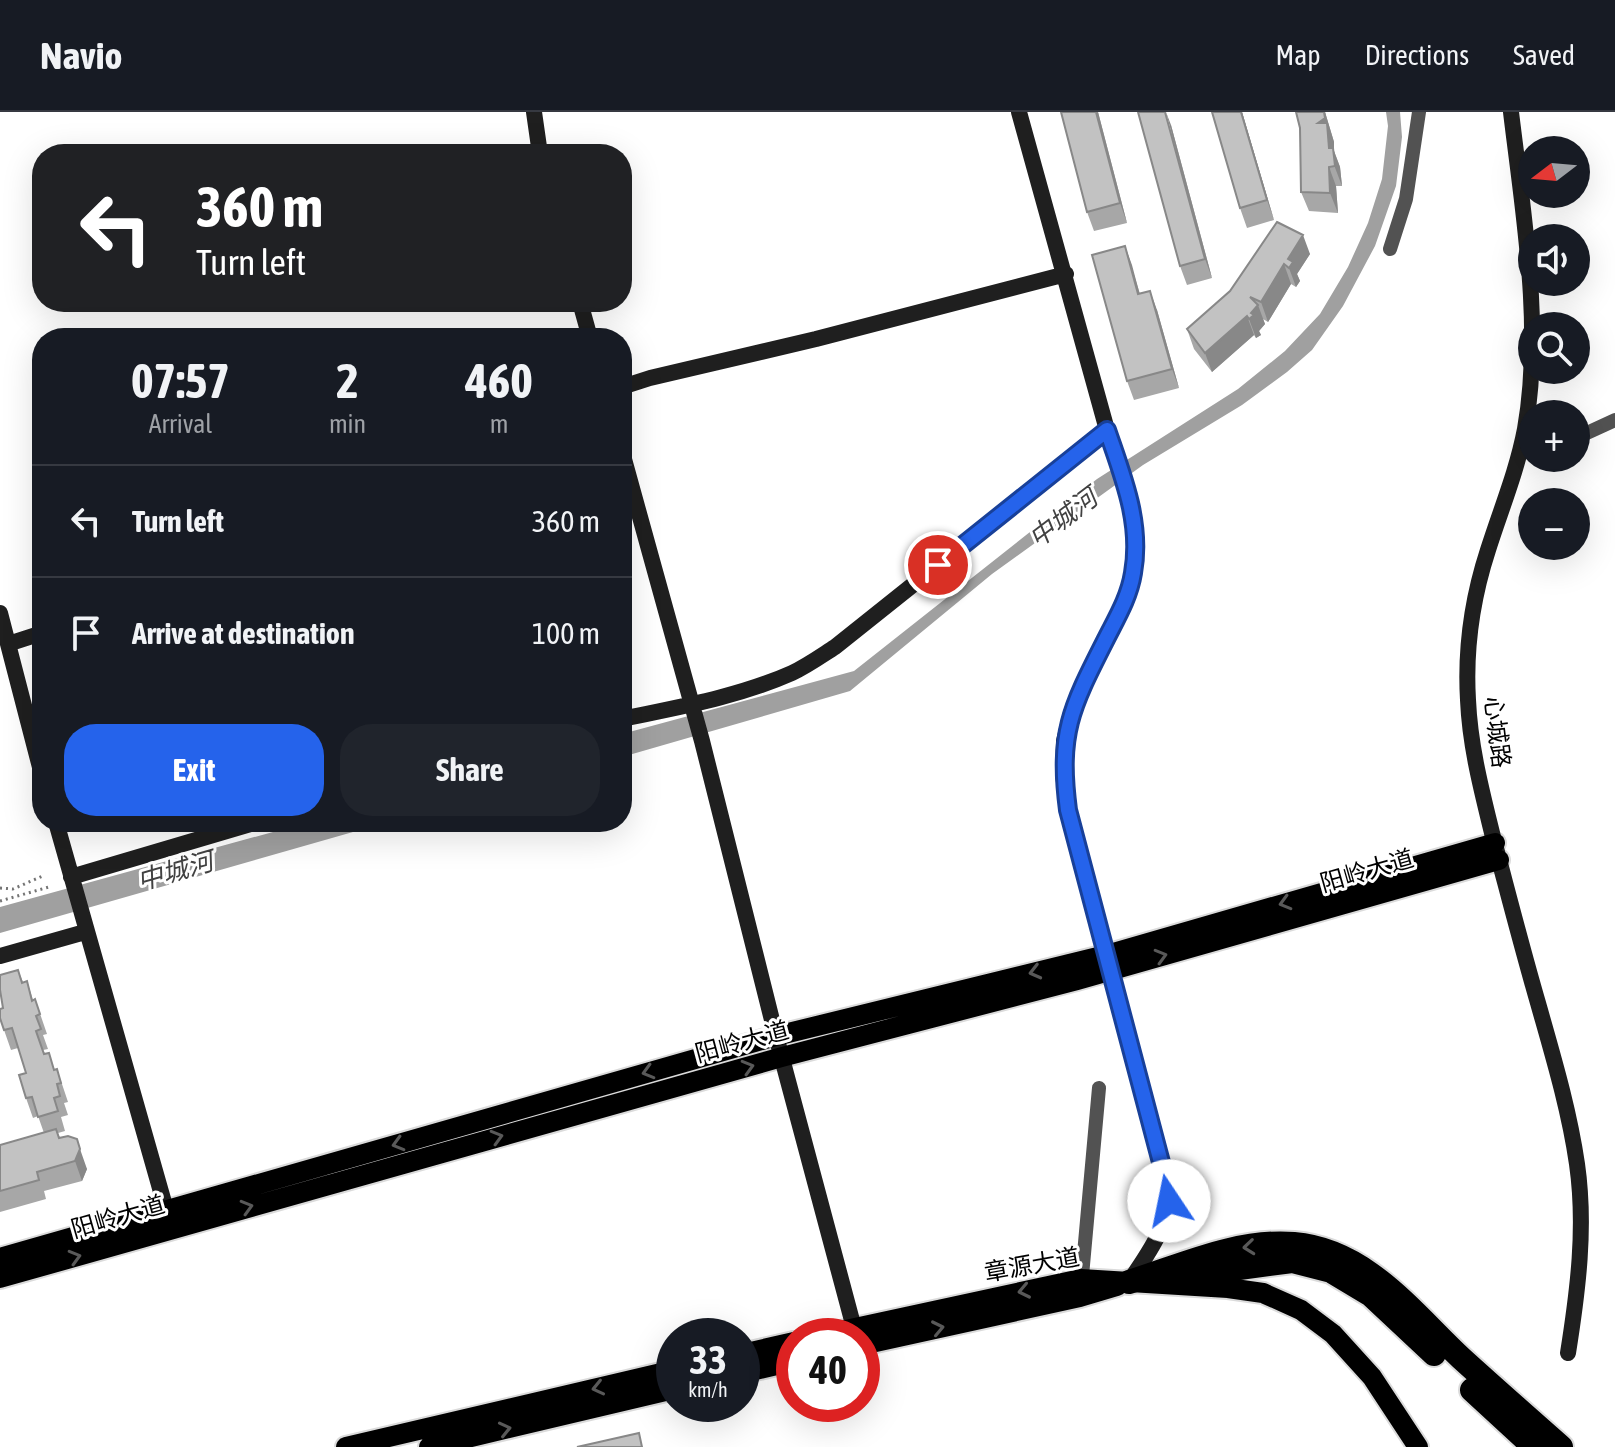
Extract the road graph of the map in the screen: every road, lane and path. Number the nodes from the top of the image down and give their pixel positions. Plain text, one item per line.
1 (534, 112) edge
2 (1019, 112) edge
3 (1419, 112) edge
4 (1511, 112) edge
5 (539, 144) edge
6 (1390, 249) dead end
7 (1066, 274) junction
8 (632, 384) edge
9 (1529, 400) edge
10 (1615, 420) edge
11 (1107, 430) junction
12 (1590, 432) edge
13 (1518, 470) edge
14 (632, 488) edge
15 (0, 613) edge
16 (32, 636) edge
17 (8, 644) junction
18 (692, 705) junction
19 (632, 717) edge
20 (32, 740) edge
21 (59, 832) edge
22 (223, 832) edge
23 (1497, 852) junction
24 (45, 875) dead end
25 (71, 877) junction
26 (49, 887) dead end
27 (0, 888) edge
28 (0, 901) edge
29 (84, 928) junction
30 (0, 956) edge
31 (1108, 963) junction
32 (776, 1036) junction
33 (782, 1057) junction
34 (1099, 1088) dead end
35 (169, 1220) junction
36 (0, 1258) edge
37 (0, 1278) edge
38 (1129, 1282) junction
39 (1080, 1288) junction
40 (853, 1318) edge
41 (880, 1331) edge
42 (1568, 1353) dead end
43 (656, 1374) edge
44 (656, 1393) edge
45 (346, 1447) edge
46 (429, 1447) edge
47 (1418, 1447) edge
48 (1534, 1447) edge
49 (1561, 1447) edge

1 - 5 street
2 - 7 street
3 - 6 street
4 - 9 street, 心城路
7 - 8 street
7 - 11 street
10 - 12 street
11 - 18 street
11 - 31 street
13 - 23 street, 心城路
14 - 18 street
15 - 17 street
16 - 17 street
17 - 20 street
18 - 19 street
18 - 32 street
21 - 25 street
22 - 25 street
23 - 31 main road, 阳岭大道
23 - 42 street, 心城路
24 - 27 path
25 - 29 street
26 - 28 path
29 - 30 street
29 - 35 street
31 -> 32 main road, 阳岭大道
31 - 33 main road, 阳岭大道
31 - 38 street
32 - 33 street
32 -> 35 main road, 阳岭大道
35 -> 33 main road, 阳岭大道
33 - 40 street
34 - 39 street
35 - 36 main road, 阳岭大道
37 -> 35 main road, 阳岭大道
38 - 39 main road, 章源大道
38 - 47 main road, 章源大道
38 - 48 highway
49 -> 38 highway
39 - 41 main road, 章源大道
43 -> 45 main road
46 -> 44 main road

